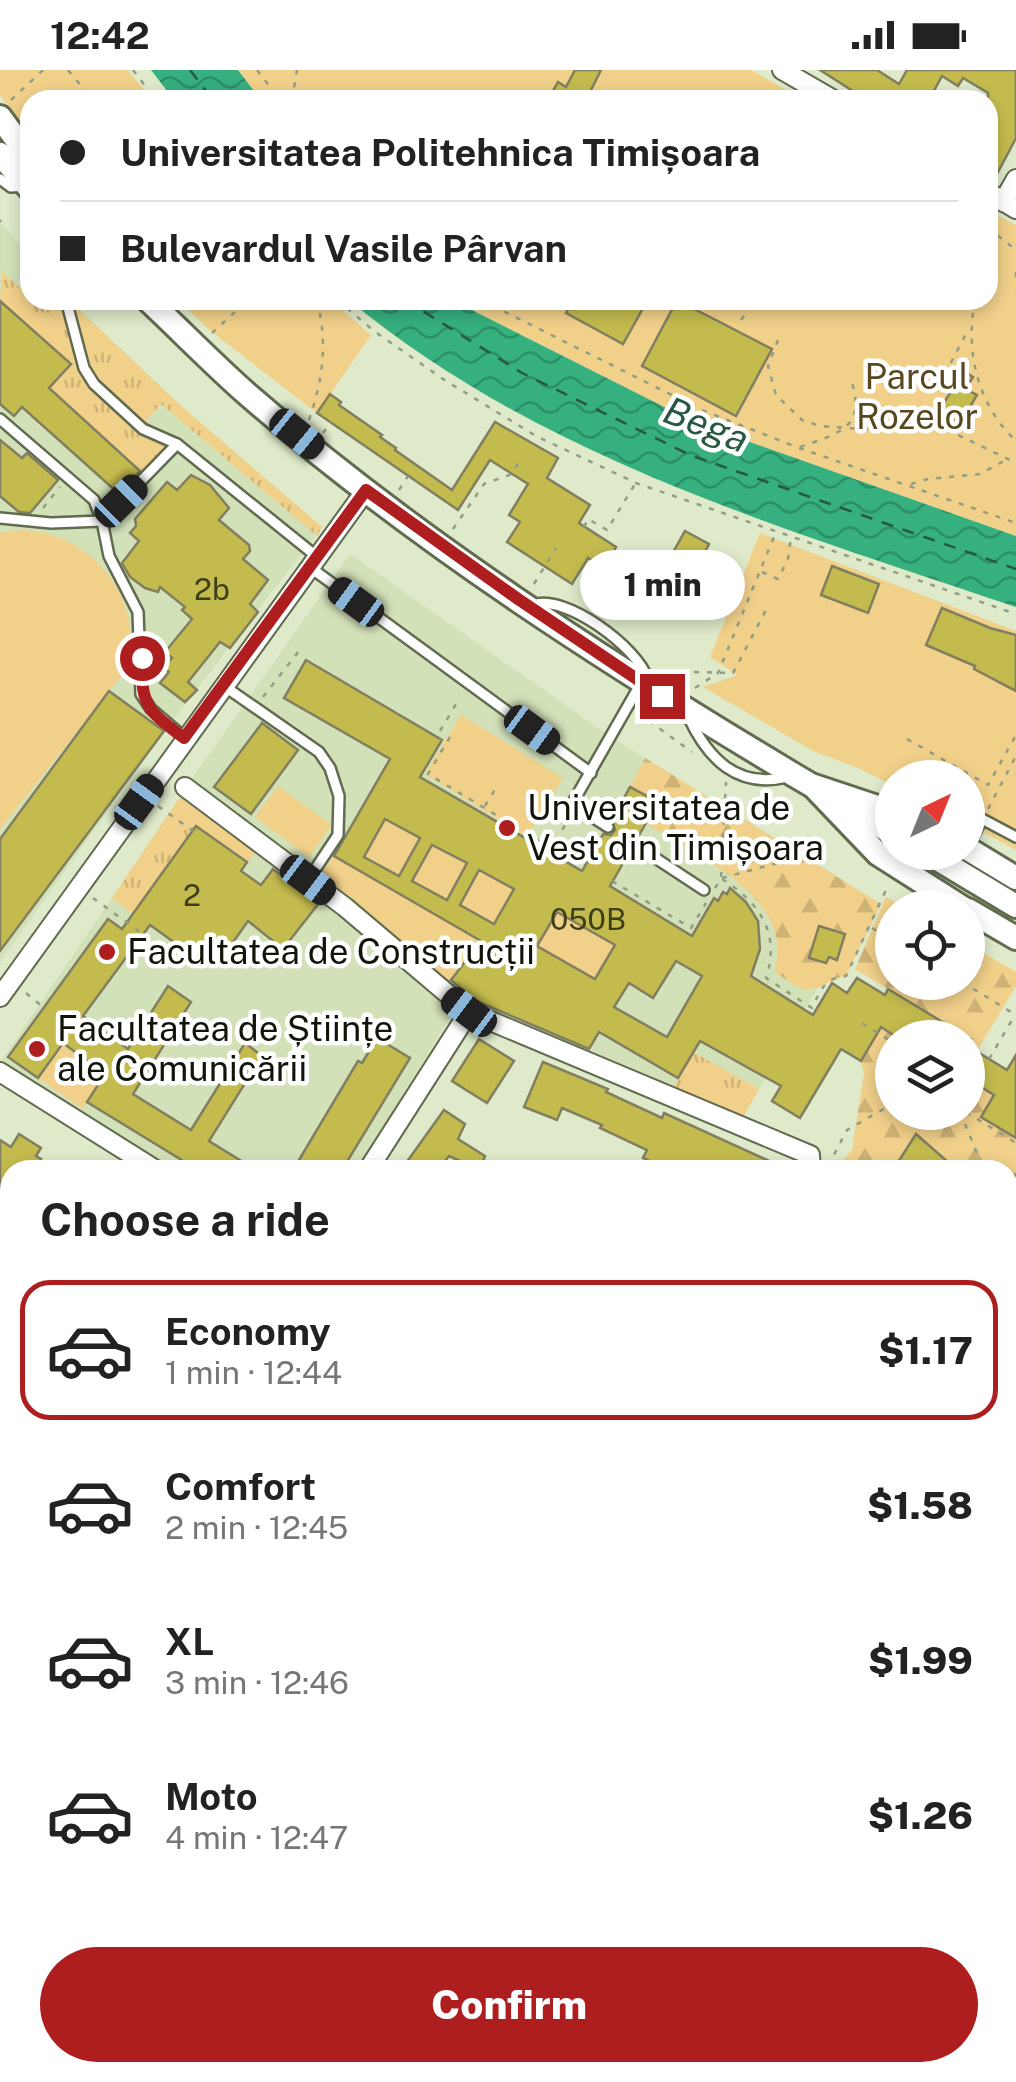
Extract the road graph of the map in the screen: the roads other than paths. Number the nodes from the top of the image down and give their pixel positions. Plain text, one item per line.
1 (782, 70) edge
2 (817, 90) edge
3 (2, 112) edge
4 (20, 142) edge
5 (0, 154) edge
6 (20, 178) edge
7 (1016, 180) edge
8 (1002, 201) edge
9 (69, 310) edge
10 (159, 310) edge
11 (0, 419) edge
12 (177, 444) junction
13 (366, 490) junction
14 (0, 518) edge
15 (102, 521) junction
16 (312, 561) junction
17 (224, 685) junction
18 (646, 686) junction
19 (184, 738) junction
20 (591, 772) junction
21 (803, 780) junction
22 (185, 787) dead end
23 (875, 806) edge
24 (985, 821) edge
25 (875, 823) edge
26 (608, 827) dead end
27 (1016, 837) edge
28 (634, 844) dead end
29 (985, 859) edge
30 (956, 870) edge
31 (1016, 878) edge
32 (308, 880) junction
33 (704, 890) dead end
34 (936, 890) edge
35 (1016, 906) edge
36 (985, 920) edge
37 (1016, 938) edge
38 (0, 997) edge
39 (469, 1012) junction
40 (0, 1072) edge
41 (140, 1160) edge
42 (374, 1160) edge
43 (812, 1160) edge

1 - 2 street
3 - 4 main road
5 - 6 main road
7 - 8 street
9 - 12 lane
10 - 13 main road
11 - 15 lane
12 - 15 lane
12 - 16 lane
13 - 16 street
13 - 18 main road
14 - 15 lane
15 - 19 lane
16 - 17 street
16 - 20 lane
17 - 19 street
17 - 32 lane
18 - 20 lane
18 - 21 main road
19 - 38 street
20 - 26 lane
21 - 23 main road
21 - 25 main road
21 - 34 main road
22 - 32 street
24 - 27 lane
28 - 33 lane
29 - 31 main road
30 - 35 main road
32 - 39 street
36 - 37 main road
39 - 42 street
39 - 43 street
40 - 41 street

